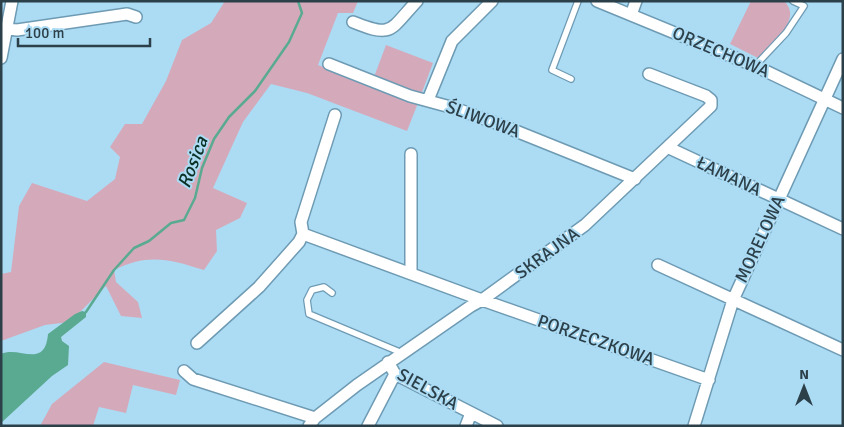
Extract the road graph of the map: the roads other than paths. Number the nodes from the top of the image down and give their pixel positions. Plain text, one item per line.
1 (12, 1) edge
2 (417, 1) edge
3 (492, 1) edge
4 (578, 1) edge
5 (597, 1) edge
6 (636, 1) edge
7 (793, 1) edge
8 (631, 14) junction
9 (136, 17) dead end
10 (353, 22) dead end
11 (8, 29) junction
12 (1, 58) edge
13 (843, 59) edge
14 (329, 64) dead end
15 (755, 66) junction
16 (649, 74) dead end
17 (571, 79) dead end
18 (428, 100) junction
19 (824, 100) junction
20 (843, 108) edge
21 (335, 115) dead end
22 (669, 148) junction
23 (411, 154) dead end
24 (635, 179) junction
25 (778, 199) junction
26 (843, 229) edge
27 (303, 234) junction
28 (658, 265) dead end
29 (411, 273) junction
30 (332, 292) dead end
31 (482, 300) junction
32 (733, 300) junction
33 (197, 342) dead end
34 (843, 350) edge
35 (402, 353) junction
36 (388, 362) junction
37 (184, 371) dead end
38 (395, 374) junction
39 (709, 380) junction
40 (471, 413) junction
41 (312, 422) edge
42 (368, 426) edge
43 (466, 426) edge
44 (498, 426) edge
45 (694, 426) edge

1 - 11 street
2 - 10 street
3 - 18 street
4 - 17 lane
5 - 8 street, ORZECHOWA
6 - 8 street
7 - 15 lane
8 - 15 street, ORZECHOWA
9 - 11 street
11 - 12 street
13 - 19 street, MORELOWA
14 - 18 street, ŚLIWOWA
15 - 19 street, ORZECHOWA
16 - 22 street, SKRAJNA
18 - 24 street, ŚLIWOWA
19 - 20 street, ORZECHOWA
19 - 25 street, MORELOWA
21 - 27 street
22 - 24 street, SKRAJNA
22 - 25 street, ŁAMANA
23 - 29 street
24 - 31 street, SKRAJNA
25 - 26 street, ŁAMANA
25 - 32 street, MORELOWA
27 - 29 street, PORZECZKOWA
27 - 33 street
28 - 32 street
29 - 31 street, PORZECZKOWA
30 - 35 lane
31 - 35 street, SKRAJNA
31 - 39 street, PORZECZKOWA
32 - 34 street
32 - 39 street, MORELOWA
35 - 36 street, SKRAJNA
36 - 38 street, SIELSKA
36 - 41 street, SKRAJNA
37 - 41 street
38 - 40 street, SIELSKA
38 - 42 street
39 - 45 street, MORELOWA
40 - 43 street
40 - 44 street, SIELSKA

